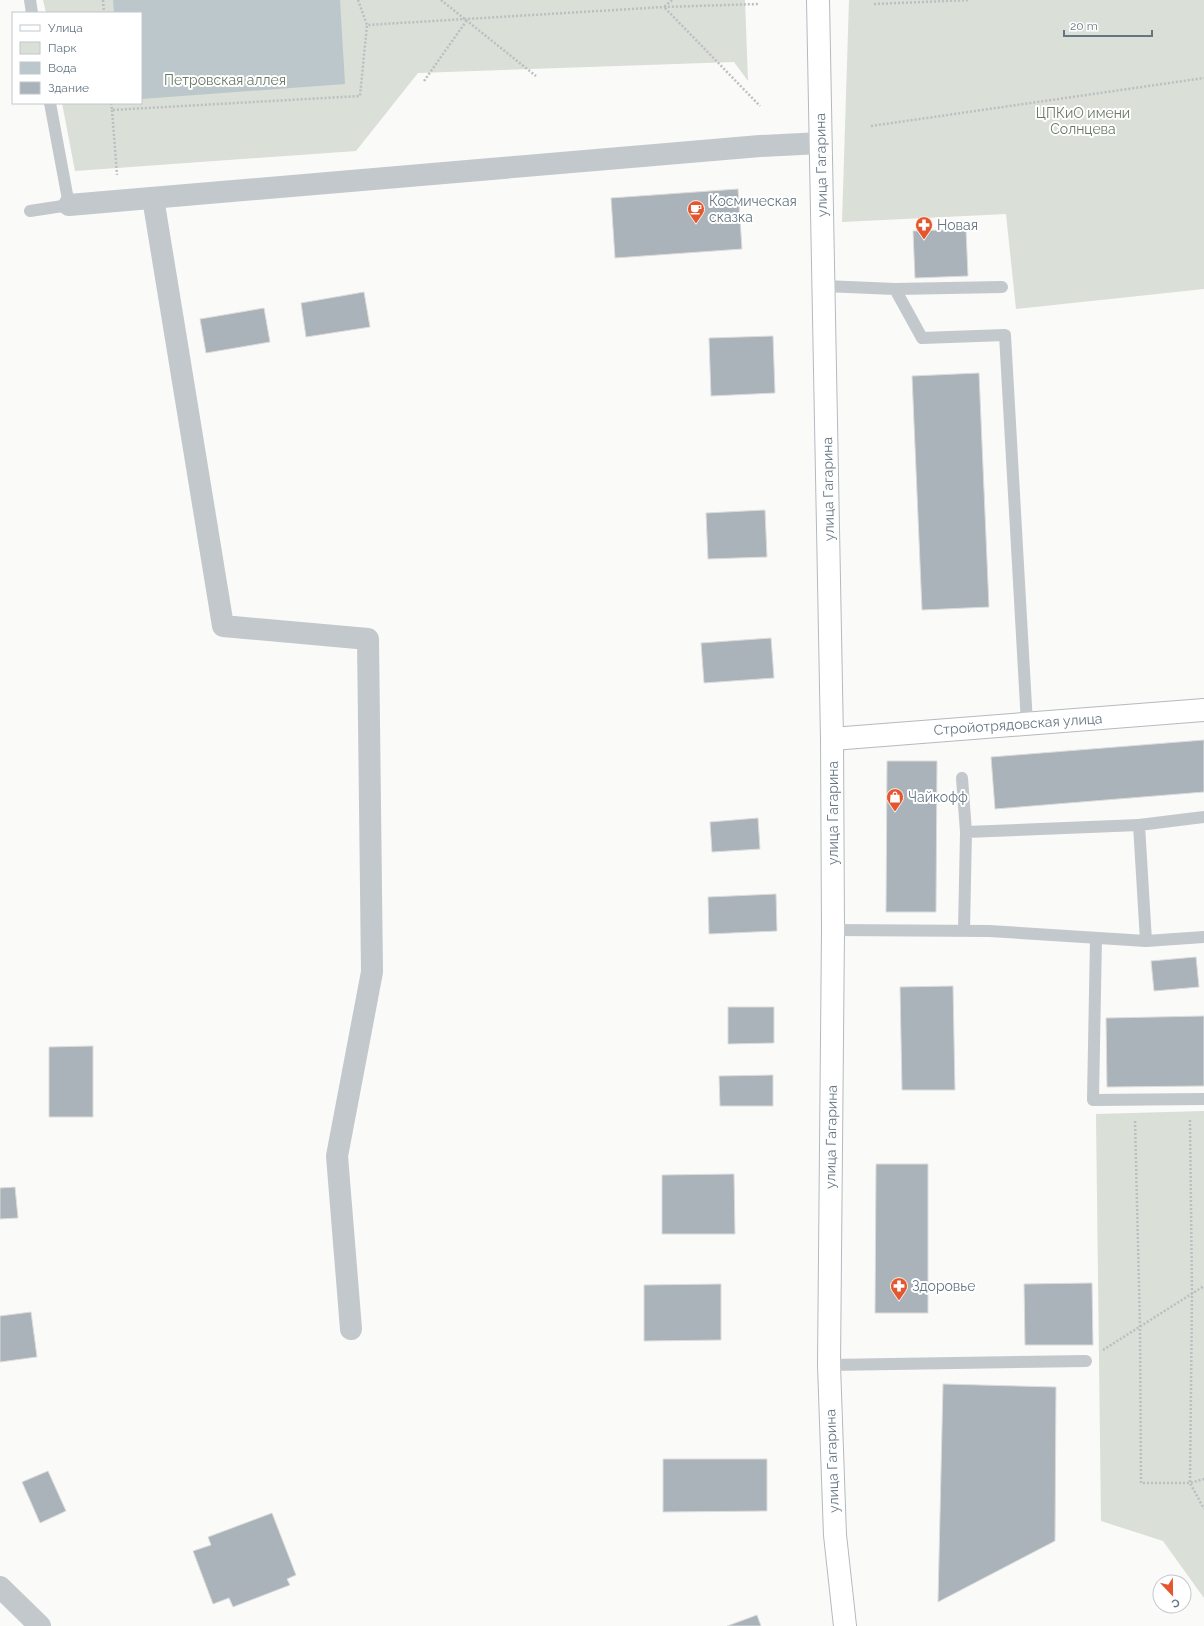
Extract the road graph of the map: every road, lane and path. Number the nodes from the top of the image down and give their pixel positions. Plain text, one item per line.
1 (30, 0) edge
2 (103, 0) edge
3 (358, 0) edge
4 (441, 0) edge
5 (672, 0) edge
6 (818, 0) edge
7 (969, 0) edge
8 (759, 4) dead end
9 (874, 4) dead end
10 (664, 7) junction
11 (32, 12) edge
12 (104, 12) edge
13 (468, 20) junction
14 (367, 25) junction
15 (536, 76) dead end
16 (1204, 78) edge
17 (424, 81) dead end
18 (50, 104) edge
19 (111, 104) edge
20 (760, 106) dead end
21 (112, 110) junction
22 (871, 126) dead end
23 (821, 143) junction
24 (118, 178) dead end
25 (153, 198) junction
26 (69, 205) junction
27 (30, 211) dead end
28 (824, 286) junction
29 (1002, 287) dead end
30 (895, 289) junction
31 (1204, 710) edge
32 (1026, 724) junction
33 (832, 739) junction
34 (962, 778) dead end
35 (1204, 817) edge
36 (1139, 825) junction
37 (966, 832) junction
38 (833, 930) junction
39 (964, 930) junction
40 (1204, 937) edge
41 (1096, 938) junction
42 (1146, 941) junction
43 (1189, 1099) junction
44 (1204, 1099) edge
45 (1134, 1100) junction
46 (1204, 1286) edge
47 (1192, 1294) junction
48 (1140, 1327) junction
49 (351, 1329) dead end
50 (1086, 1361) joint
51 (828, 1365) junction
52 (1204, 1480) edge
53 (1190, 1483) junction
54 (1204, 1509) edge
55 (0, 1587) edge
56 (40, 1626) edge
57 (845, 1626) edge

1 - 11 lane
2 - 12 path
3 - 14 path
4 - 13 path
5 - 10 path
6 - 23 main road, улица Гагарина
7 - 9 path
8 - 10 path
10 - 13 path
10 - 20 path
13 - 14 path
13 - 15 path
13 - 17 path
14 - 21 path
16 - 22 path
18 - 26 lane
19 - 21 path
21 - 24 path
23 - 25 street
23 - 28 main road, улица Гагарина
25 - 26 street
25 - 49 street
26 - 27 lane
28 - 30 lane
28 - 33 main road, улица Гагарина
29 - 30 lane
30 - 32 lane
31 - 32 main road, Стройотрядовская улица
32 - 33 main road, Стройотрядовская улица
33 - 38 main road, улица Гагарина
34 - 37 lane
35 - 36 lane
36 - 37 lane
36 - 42 lane
37 - 39 lane
38 - 39 lane
38 - 51 main road, улица Гагарина
39 - 41 lane
40 - 42 lane
41 - 42 lane
41 - 45 lane
43 - 44 lane
43 - 45 lane
43 - 47 path
45 - 48 path
46 - 47 path
47 - 48 path
47 - 53 path
48 - 50 path
48 - 53 path
50 - 51 lane
51 - 57 main road, улица Гагарина
52 - 53 path
53 - 54 path
55 - 56 street

